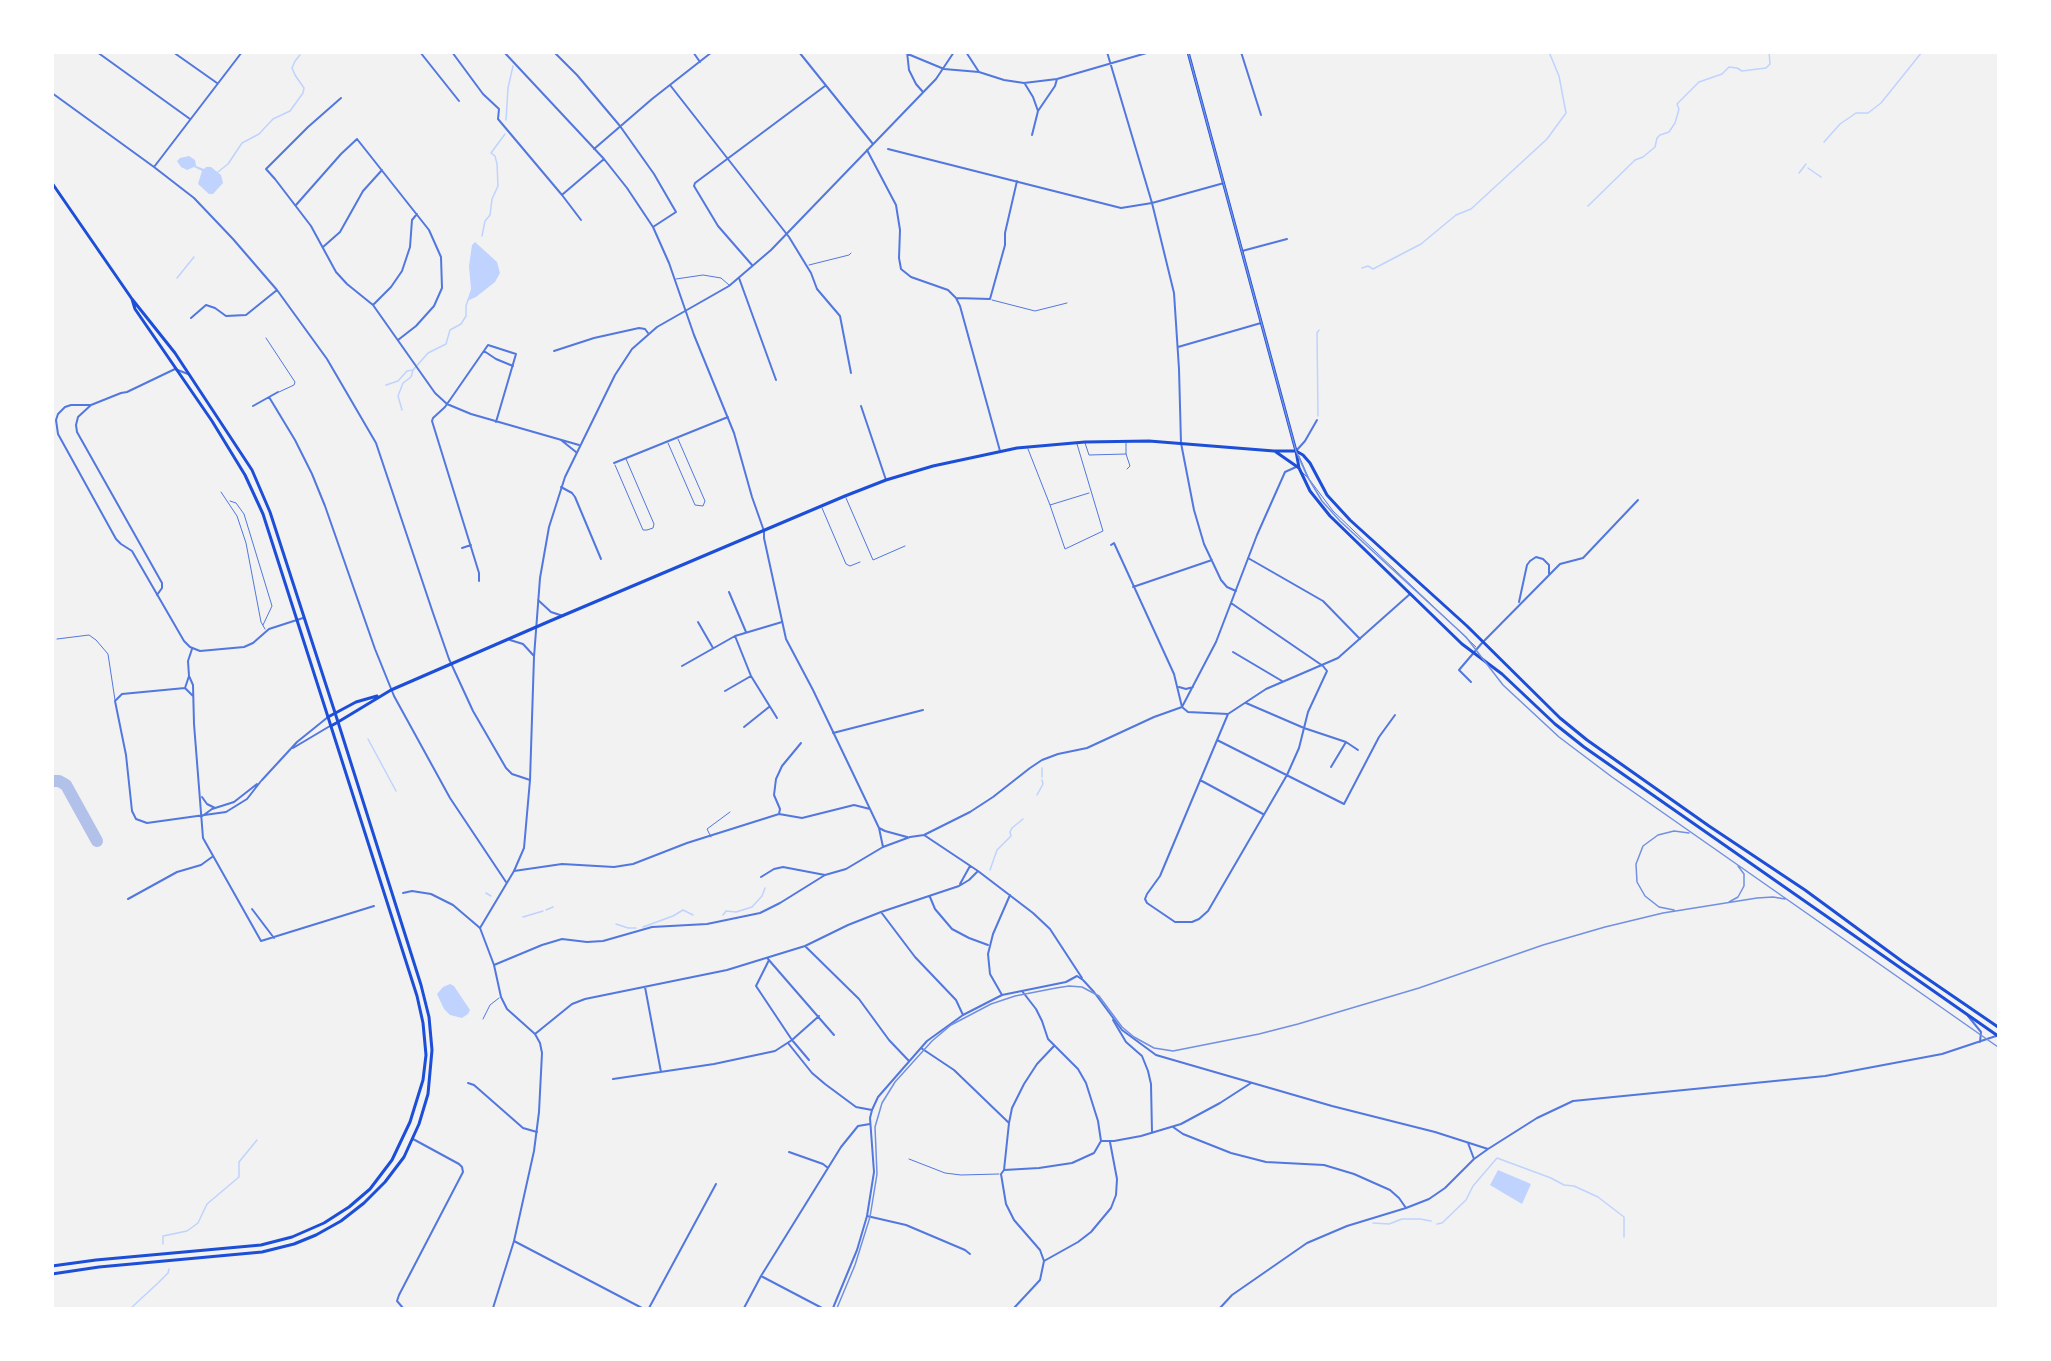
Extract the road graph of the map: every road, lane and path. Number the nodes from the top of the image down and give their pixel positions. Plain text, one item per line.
1 (97, 52) edge
2 (173, 52) edge
3 (242, 52) edge
4 (420, 52) edge
5 (452, 52) edge
6 (504, 52) edge
7 (554, 52) edge
8 (693, 52) edge
9 (712, 52) edge
10 (799, 52) edge
11 (954, 52) edge
12 (966, 52) edge
13 (1107, 52) edge
14 (1150, 52) edge
15 (1188, 52) edge
16 (1241, 52) edge
17 (906, 53) edge
18 (700, 62) junction
19 (1110, 63) junction
20 (944, 69) junction
21 (979, 72) junction
22 (1057, 79) junction
23 (1024, 83) junction
24 (218, 84) junction
25 (670, 85) junction
26 (825, 86) junction
27 (923, 92) junction
28 (52, 93) edge
29 (341, 98) dead end
30 (459, 101) dead end
31 (1038, 111) junction
32 (1261, 115) dead end
33 (190, 119) junction
34 (620, 126) junction
35 (1032, 135) dead end
36 (873, 144) junction
37 (594, 149) junction
38 (888, 149) dead end
39 (867, 150) junction
40 (728, 158) junction
41 (604, 159) junction
42 (154, 167) junction
43 (382, 170) junction
44 (1017, 181) junction
45 (52, 183) edge
46 (1224, 183) junction
47 (562, 195) junction
48 (1152, 203) junction
49 (296, 205) junction
50 (417, 214) junction
51 (581, 220) dead end
52 (653, 227) junction
53 (787, 234) junction
54 (1287, 239) dead end
55 (323, 247) junction
56 (1242, 251) junction
57 (851, 253) dead end
58 (753, 266) junction
59 (807, 266) junction
60 (739, 278) junction
61 (674, 279) junction
62 (729, 286) junction
63 (277, 290) junction
64 (956, 298) junction
65 (132, 299) junction
66 (990, 299) junction
67 (1067, 303) dead end
68 (373, 305) junction
69 (685, 311) junction
70 (191, 318) dead end
71 (1262, 322) junction
72 (648, 333) junction
73 (266, 338) dead end
74 (398, 340) junction
75 (1178, 348) junction
76 (484, 351) junction
77 (554, 351) dead end
78 (513, 366) junction
79 (175, 369) junction
80 (851, 373) dead end
81 (188, 374) junction
82 (776, 380) dead end
83 (278, 392) joint
84 (268, 397) junction
85 (447, 404) junction
86 (91, 405) junction
87 (254, 406) dead end
88 (861, 406) dead end
89 (728, 417) junction
90 (1317, 420) dead end
91 (496, 422) junction
92 (677, 437) junction
93 (561, 440) junction
94 (667, 441) junction
95 (1126, 441) junction
96 (1076, 442) junction
97 (1085, 442) junction
98 (1181, 443) junction
99 (579, 445) junction
100 (1027, 447) junction
101 (1000, 451) junction
102 (1274, 451) junction
103 (1296, 451) junction
104 (576, 452) junction
105 (1126, 454) junction
106 (626, 459) junction
107 (614, 463) joint
108 (1297, 468) junction
109 (1127, 469) dead end
110 (1309, 479) junction
111 (886, 480) junction
112 (561, 487) junction
113 (221, 492) dead end
114 (1091, 493) junction
115 (845, 496) junction
116 (1638, 500) dead end
117 (228, 501) junction
118 (1050, 505) junction
119 (821, 506) junction
120 (764, 531) junction
121 (471, 545) junction
122 (1111, 545) dead end
123 (905, 546) dead end
124 (462, 548) dead end
125 (1248, 558) junction
126 (601, 559) dead end
127 (1212, 560) junction
128 (860, 562) dead end
129 (1550, 574) junction
130 (479, 581) dead end
131 (1133, 587) junction
132 (1236, 591) junction
133 (729, 592) dead end
134 (1410, 594) junction
135 (157, 595) junction
136 (538, 600) junction
137 (1231, 603) junction
138 (1519, 604) junction
139 (562, 616) junction
140 (304, 618) junction
141 (297, 621) junction
142 (698, 622) dead end
143 (782, 622) junction
144 (263, 625) junction
145 (536, 627) junction
146 (266, 631) junction
147 (746, 632) junction
148 (735, 636) junction
149 (57, 639) dead end
150 (1360, 639) junction
151 (510, 640) junction
152 (1482, 643) junction
153 (713, 648) junction
154 (192, 649) junction
155 (1477, 649) junction
156 (1233, 652) dead end
157 (1474, 653) junction
158 (534, 657) junction
159 (452, 665) junction
160 (682, 666) dead end
161 (1323, 666) junction
162 (189, 675) junction
163 (751, 676) junction
164 (1283, 682) junction
165 (1472, 682) dead end
166 (1178, 686) junction
167 (1193, 687) junction
168 (185, 688) junction
169 (391, 690) junction
170 (725, 691) dead end
171 (193, 696) junction
172 (379, 696) junction
173 (115, 701) junction
174 (1246, 704) junction
175 (770, 707) junction
176 (1182, 707) junction
177 (923, 710) dead end
178 (335, 712) junction
179 (1228, 714) junction
180 (1395, 716) dead end
181 (328, 717) junction
182 (777, 718) dead end
183 (338, 722) junction
184 (330, 726) junction
185 (744, 727) dead end
186 (1304, 728) junction
187 (833, 733) junction
188 (1217, 740) junction
189 (1346, 742) junction
190 (801, 743) dead end
191 (293, 748) junction
192 (1358, 750) dead end
193 (1331, 767) dead end
194 (1287, 775) junction
195 (530, 780) junction
196 (1200, 780) junction
197 (261, 781) junction
198 (200, 795) junction
199 (215, 808) junction
200 (870, 810) junction
201 (730, 812) dead end
202 (779, 814) junction
203 (1263, 814) junction
204 (201, 817) junction
205 (879, 828) junction
206 (924, 835) junction
207 (711, 837) junction
208 (910, 837) junction
209 (883, 847) junction
210 (212, 857) junction
211 (970, 866) junction
212 (514, 871) junction
213 (978, 871) junction
214 (825, 875) junction
215 (761, 878) dead end
216 (506, 882) junction
217 (1795, 884) junction
218 (959, 886) junction
219 (1790, 891) junction
220 (403, 893) dead end
221 (1010, 895) junction
222 (930, 897) junction
223 (128, 899) dead end
224 (374, 906) dead end
225 (252, 909) dead end
226 (881, 912) junction
227 (480, 928) junction
228 (274, 938) junction
229 (989, 945) junction
230 (804, 946) junction
231 (768, 958) junction
232 (494, 965) junction
233 (1083, 980) junction
234 (645, 987) junction
235 (1022, 991) junction
236 (1002, 995) junction
237 (501, 997) junction
238 (1963, 1011) junction
239 (963, 1015) junction
240 (819, 1016) junction
241 (483, 1018) dead end
242 (1113, 1020) junction
243 (1998, 1027) edge
244 (535, 1034) junction
245 (834, 1035) dead end
246 (1998, 1035) edge
247 (792, 1040) junction
248 (1980, 1041) junction
249 (788, 1043) junction
250 (1054, 1046) junction
251 (921, 1048) junction
252 (809, 1060) dead end
253 (909, 1061) junction
254 (661, 1072) junction
255 (613, 1079) dead end
256 (468, 1083) dead end
257 (1251, 1083) junction
258 (872, 1110) junction
259 (870, 1124) junction
260 (1009, 1124) junction
261 (1173, 1127) junction
262 (537, 1132) junction
263 (1152, 1133) junction
264 (405, 1135) junction
265 (413, 1139) junction
266 (1101, 1141) junction
267 (1110, 1142) junction
268 (1468, 1143) junction
269 (1488, 1149) junction
270 (789, 1152) dead end
271 (909, 1159) dead end
272 (1474, 1159) junction
273 (828, 1168) junction
274 (1003, 1172) junction
275 (716, 1184) dead end
276 (1406, 1208) junction
277 (867, 1216) junction
278 (514, 1241) junction
279 (970, 1254) dead end
280 (1044, 1261) junction
281 (52, 1266) edge
282 (52, 1274) edge
283 (761, 1276) junction
284 (403, 1308) edge
285 (493, 1308) edge
286 (642, 1308) edge
287 (649, 1308) edge
288 (744, 1308) edge
289 (822, 1308) edge
290 (833, 1308) edge
291 (1014, 1308) edge
292 (1220, 1308) edge

1 - 33 street
2 - 24 street
3 - 24 street
4 - 30 street
5 - 47 street
6 - 37 street
7 - 34 street
8 - 18 street
9 - 18 street
10 - 26 street
11 - 20 street
12 - 21 street
13 - 19 street
14 - 19 street
15 - 46 main road
16 - 32 street
17 - 20 street
17 - 27 street
18 - 25 street
19 - 22 street
19 - 48 street
20 - 21 street
20 - 27 street
21 - 23 street
22 - 23 street
22 - 31 street
23 - 31 street
24 - 33 street
25 - 34 street
25 - 40 street
26 - 36 street
26 - 40 street
27 - 36 street
28 - 42 street
29 - 49 street
31 - 35 street
33 - 42 street
34 - 37 street
34 - 52 street
36 - 39 street
37 - 41 street
38 - 44 street
39 - 53 street
39 - 64 street
40 - 53 street
40 - 58 street
41 - 47 street
41 - 52 street
42 - 63 street
43 - 49 street
43 - 50 street
43 - 55 street
44 - 48 street
44 - 66 street
45 - 65 main road
46 - 48 street
46 - 56 main road
47 - 51 street
48 - 75 street
49 - 55 street
50 - 68 street
50 - 74 street
52 - 61 street
53 - 58 street
53 - 59 street
54 - 56 street
55 - 68 street
56 - 71 main road
57 - 59 lane
58 - 60 street
59 - 80 street
60 - 62 street
60 - 82 street
61 - 62 lane
61 - 69 street
62 - 69 street
63 - 70 street
63 - 159 street
64 - 66 street
64 - 101 street
65 - 79 main road
65 - 81 main road
66 - 67 lane
68 - 74 street
69 - 72 street
69 - 89 street
71 - 75 street
71 - 103 main road
72 - 77 street
72 - 99 street
73 - 83 lane
74 - 85 street
75 - 98 street
76 - 78 street
76 - 78 street
76 - 85 street
78 - 91 street
79 - 81 street
79 - 86 street
79 - 141 main road
81 - 140 main road
83 - 84 street
84 - 87 street
84 - 169 street
85 - 91 street
85 - 121 street
86 - 135 street
86 - 135 street
88 - 111 street
89 - 92 street
89 - 120 street
90 - 103 street
91 - 93 street
92 - 94 street
92 - 94 lane
93 - 99 street
93 - 104 street
94 - 106 street
95 - 97 main road
95 - 98 main road
95 - 105 lane
96 - 97 main road
96 - 100 main road
96 - 114 lane
97 - 105 lane
98 - 102 main road
98 - 127 street
99 - 104 street
100 - 101 main road
100 - 118 lane
101 - 111 main road
102 - 103 main road
102 - 108 main road
103 - 108 main road
103 - 110 lane
103 - 152 main road
104 - 112 street
105 - 109 lane
106 - 107 street
106 - 107 lane
108 - 110 lane
108 - 125 street
108 - 134 main road
110 - 155 lane
111 - 115 main road
112 - 126 street
112 - 136 street
113 - 117 lane
114 - 118 lane
114 - 118 lane
115 - 119 main road
115 - 123 lane
116 - 129 street
117 - 144 lane
117 - 144 lane
119 - 120 main road
119 - 128 lane
120 - 139 main road
120 - 143 street
121 - 124 street
121 - 130 street
122 - 131 street
125 - 132 street
125 - 150 street
127 - 131 street
127 - 132 street
129 - 138 street
129 - 138 street
131 - 166 street
132 - 137 street
133 - 147 street
134 - 150 street
134 - 157 main road
135 - 154 street
136 - 139 street
136 - 145 street
137 - 161 street
137 - 167 street
138 - 152 street
139 - 145 main road
140 - 141 street
140 - 178 main road
141 - 146 street
141 - 181 main road
142 - 153 street
143 - 147 street
143 - 187 street
144 - 146 lane
145 - 151 main road
145 - 158 street
146 - 154 street
147 - 148 street
148 - 153 street
148 - 163 street
149 - 173 lane
150 - 161 street
151 - 158 street
151 - 159 main road
152 - 155 street
152 - 217 main road
153 - 160 street
154 - 162 street
155 - 157 street
156 - 164 street
157 - 165 street
157 - 219 main road
158 - 195 street
159 - 169 main road
159 - 195 street
161 - 164 street
161 - 186 street
162 - 168 street
162 - 171 street
163 - 170 street
163 - 175 street
164 - 174 street
166 - 167 street
166 - 176 street
167 - 176 street
168 - 171 street
168 - 173 street
169 - 172 main road
169 - 216 street
171 - 198 street
172 - 178 main road
172 - 183 main road
173 - 204 street
174 - 179 street
174 - 186 street
175 - 182 street
175 - 185 street
176 - 179 street
176 - 206 street
177 - 187 street
178 - 181 main road
178 - 183 main road
179 - 188 street
180 - 194 street
181 - 184 main road
181 - 191 street
183 - 184 main road
183 - 265 main road
184 - 191 street
184 - 264 main road
186 - 189 street
186 - 194 street
187 - 200 street
188 - 194 street
188 - 196 street
189 - 192 street
189 - 193 street
190 - 202 street
191 - 197 street
194 - 203 street
195 - 212 street
196 - 203 street
196 - 203 street
197 - 199 street
197 - 204 street
198 - 199 street
198 - 204 street
199 - 204 street
200 - 202 street
200 - 205 street
201 - 207 lane
202 - 207 street
204 - 210 street
205 - 208 street
205 - 209 street
206 - 208 street
206 - 211 street
207 - 212 street
208 - 209 street
209 - 214 street
210 - 223 street
210 - 228 street
211 - 213 street
211 - 218 street
212 - 216 street
213 - 218 street
213 - 221 street
214 - 215 street
214 - 232 street
216 - 227 street
217 - 219 street
217 - 243 main road
218 - 222 street
219 - 238 main road
220 - 227 street
221 - 229 street
221 - 233 street
222 - 226 street
222 - 229 street
224 - 228 street
225 - 228 street
226 - 230 street
226 - 239 street
227 - 232 street
229 - 236 street
230 - 231 street
230 - 253 street
231 - 234 street
231 - 240 street
231 - 247 street
232 - 237 street
233 - 235 street
233 - 242 street
234 - 244 street
234 - 254 street
235 - 236 street
235 - 250 street
236 - 239 street
237 - 241 lane
237 - 244 street
238 - 246 main road
238 - 248 street
239 - 251 street
240 - 245 street
240 - 247 street
242 - 257 street
242 - 263 street
244 - 262 street
246 - 248 street
247 - 249 street
247 - 252 street
248 - 269 street
249 - 254 street
249 - 258 street
250 - 260 street
250 - 266 street
251 - 253 street
251 - 260 street
253 - 258 street
254 - 255 street
256 - 262 street
257 - 261 street
257 - 268 street
258 - 259 street
259 - 273 street
259 - 277 street
260 - 274 street
261 - 263 street
261 - 276 street
262 - 278 street
263 - 267 street
264 - 265 main road
264 - 281 main road
265 - 282 main road
265 - 284 street
266 - 267 street
266 - 274 street
267 - 280 street
268 - 269 street
268 - 272 street
269 - 272 street
270 - 273 street
271 - 274 lane
272 - 276 street
273 - 283 street
274 - 280 street
275 - 287 street
276 - 292 street
277 - 279 street
277 - 290 street
278 - 285 street
278 - 286 street
280 - 291 street
283 - 288 street
283 - 289 street

